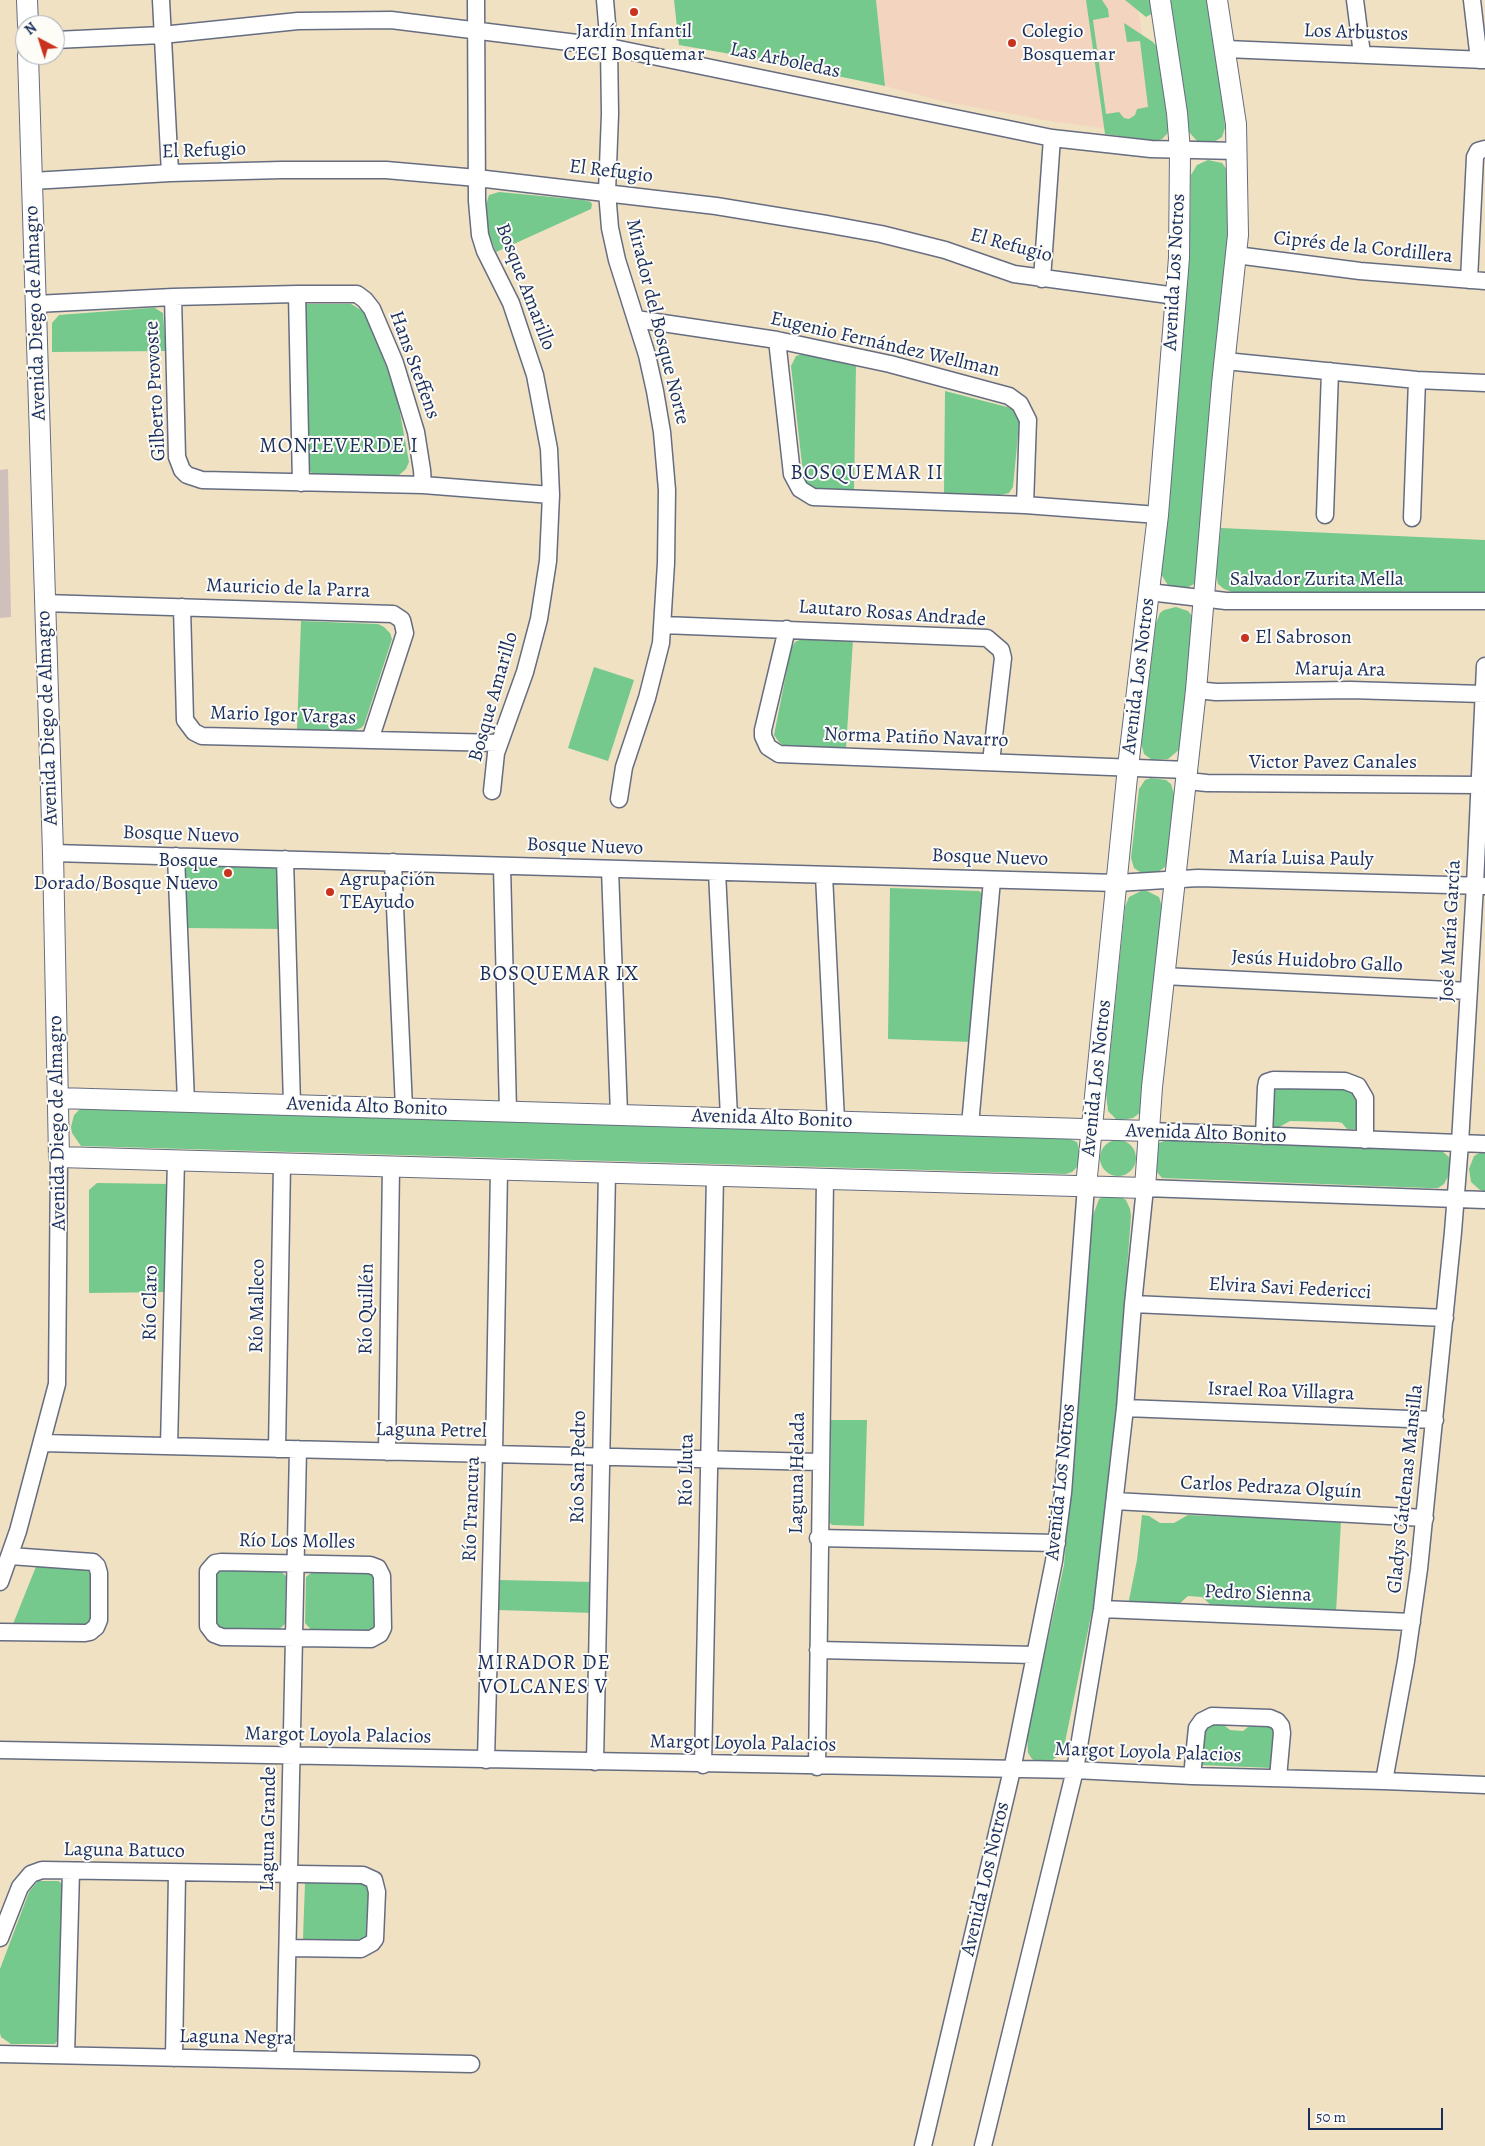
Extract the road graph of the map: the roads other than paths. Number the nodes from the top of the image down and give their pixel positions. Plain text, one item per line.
1 (27, 0) edge
2 (160, 0) edge
3 (476, 0) edge
4 (605, 0) edge
5 (1160, 0) edge
6 (1217, 0) edge
7 (1355, 0) edge
8 (1472, 0) edge
9 (28, 15) edge
10 (475, 32) junction
11 (162, 35) junction
12 (65, 40) edge
13 (609, 47) junction
14 (1226, 49) junction
15 (1362, 54) junction
16 (1482, 60) edge
17 (28, 65) edge
18 (1052, 138) junction
19 (1485, 149) edge
20 (1180, 150) junction
21 (1237, 152) junction
22 (170, 173) junction
23 (477, 178) junction
24 (32, 182) junction
25 (607, 192) junction
26 (1236, 256) junction
27 (1042, 279) junction
28 (1477, 281) edge
29 (297, 294) junction
30 (1176, 296) junction
31 (173, 298) junction
32 (36, 304) junction
33 (636, 319) junction
34 (777, 340) junction
35 (1225, 361) junction
36 (1330, 371) junction
37 (1418, 380) junction
38 (1485, 383) edge
39 (301, 483) junction
40 (423, 485) junction
41 (551, 495) junction
42 (1025, 505) junction
43 (1158, 515) junction
44 (1325, 515) dead end
45 (1412, 518) dead end
46 (1149, 592) junction
47 (1205, 599) junction
48 (1485, 601) edge
49 (44, 603) junction
50 (182, 607) junction
51 (663, 625) junction
52 (787, 629) junction
53 (1485, 666) edge
54 (1196, 690) junction
55 (1483, 694) junction
56 (370, 740) junction
57 (499, 742) junction
58 (992, 762) junction
59 (1128, 767) junction
60 (1187, 775) junction
61 (1480, 785) junction
62 (492, 791) dead end
63 (619, 799) dead end
64 (53, 852) junction
65 (176, 856) junction
66 (285, 859) junction
67 (393, 862) junction
68 (502, 866) junction
69 (610, 869) junction
70 (716, 872) junction
71 (824, 875) junction
72 (992, 880) junction
73 (1175, 880) junction
74 (1116, 883) junction
75 (1480, 886) edge
76 (1164, 976) junction
77 (1469, 991) junction
78 (58, 1098) junction
79 (186, 1102) junction
80 (292, 1105) junction
81 (404, 1108) junction
82 (508, 1111) junction
83 (619, 1114) junction
84 (729, 1118) junction
85 (836, 1121) junction
86 (970, 1125) junction
87 (1092, 1129) junction
88 (1149, 1131) junction
89 (1264, 1136) junction
90 (1365, 1140) junction
91 (1460, 1143) junction
92 (1485, 1144) edge
93 (59, 1157) junction
94 (176, 1160) junction
95 (282, 1164) junction
96 (390, 1166) junction
97 (499, 1170) junction
98 (607, 1173) junction
99 (715, 1176) junction
100 (825, 1179) junction
101 (1086, 1186) junction
102 (1146, 1188) junction
103 (1456, 1199) junction
104 (1485, 1200) edge
105 (1133, 1304) junction
106 (1445, 1318) junction
107 (1125, 1408) junction
108 (1435, 1420) junction
109 (42, 1443) junction
110 (169, 1446) junction
111 (277, 1449) junction
112 (298, 1450) junction
113 (387, 1452) junction
114 (494, 1454) junction
115 (601, 1457) junction
116 (709, 1460) junction
117 (820, 1462) junction
118 (1115, 1501) junction
119 (1425, 1518) junction
120 (818, 1538) junction
121 (1057, 1543) junction
122 (10, 1556) junction
123 (295, 1563) junction
124 (0, 1582) edge
125 (1102, 1609) junction
126 (1412, 1622) junction
127 (0, 1632) edge
128 (294, 1638) junction
129 (818, 1650) junction
130 (1035, 1655) junction
131 (0, 1750) edge
132 (292, 1756) junction
133 (486, 1760) junction
134 (595, 1762) junction
135 (703, 1765) junction
136 (817, 1767) junction
137 (1012, 1770) junction
138 (1075, 1770) junction
139 (1192, 1776) junction
140 (1278, 1778) junction
141 (1384, 1781) junction
142 (1485, 1786) edge
143 (70, 1871) junction
144 (176, 1873) junction
145 (290, 1875) junction
146 (0, 1938) edge
147 (288, 1948) junction
148 (0, 2054) edge
149 (66, 2055) junction
150 (174, 2058) junction
151 (285, 2060) junction
152 (470, 2064) dead end
153 (923, 2146) edge
154 (983, 2146) edge

1 - 9 street
2 - 11 street
3 - 10 street, Bosque Amarillo
4 - 13 street, Mirador del Bosque Norte
5 - 20 street, Avenida Los Notros
6 - 14 street
7 - 15 street
8 - 16 street
10 - 11 street, Las Arboledas
10 - 13 street, Las Arboledas
10 - 23 street, Bosque Amarillo
11 - 12 street, Las Arboledas
11 - 22 street
13 - 18 street, Las Arboledas
13 - 25 street, Mirador del Bosque Norte
14 - 15 street, Los Arbustos
14 - 21 street
15 - 16 street, Los Arbustos
17 - 24 street, Avenida Diego de Almagro
18 - 20 street, Las Arboledas
18 - 27 street
19 - 28 street
20 - 21 street, Las Arboledas
20 - 30 street, Avenida Los Notros
21 - 26 street
22 - 23 street, El Refugio
22 - 24 street, El Refugio
23 - 25 street, El Refugio
23 - 41 street, Bosque Amarillo
24 - 32 street, Avenida Diego de Almagro
25 - 27 street, El Refugio
25 - 33 street, Mirador del Bosque Norte
26 - 28 street, Ciprés de la Cordillera
26 - 35 street
27 - 30 street, El Refugio
29 - 31 street, Hans Steffens
29 - 39 street
29 - 40 street, Hans Steffens
30 - 43 street, Avenida Los Notros
31 - 32 street, Hans Steffens
31 - 39 street, Gilberto Provoste
32 - 49 street, Avenida Diego de Almagro
33 - 34 street, Eugenio Fernández Wellman
33 - 51 street, Mirador del Bosque Norte
34 - 42 street, Eugenio Fernández Wellman
34 - 42 street
35 - 36 street
35 - 47 street
36 - 37 street
36 - 44 street
37 - 38 street
37 - 45 street
39 - 40 street, Gilberto Provoste
40 - 41 street, Gilberto Provoste
41 - 57 street, Bosque Amarillo
42 - 43 street
43 - 46 street, Avenida Los Notros
46 - 47 street, Salvador Zurita Mella
46 - 59 street, Avenida Los Notros
47 - 48 street, Salvador Zurita Mella
47 - 54 street
49 - 50 street, Mauricio de la Parra
49 - 64 street, Avenida Diego de Almagro
50 - 56 street, Mario Igor Vargas
50 - 56 street, Mauricio de la Parra
51 - 52 street, Lautaro Rosas Andrade
51 - 63 street, Mirador del Bosque Norte
52 - 58 street, Lautaro Rosas Andrade
52 - 58 street, Norma Patiño Navarro
53 - 55 street, José María García
54 - 55 street, Maruja Ara
54 - 60 street
55 - 61 street, José María García
56 - 57 street, Mario Igor Vargas
57 - 62 street, Bosque Amarillo
58 - 59 street, Norma Patiño Navarro
59 - 60 street, Norma Patiño Navarro
59 - 74 street, Avenida Los Notros
60 - 61 street, Victor Pavez Canales
60 - 73 street
61 - 75 street, José María García
64 - 65 street, Bosque Nuevo
64 - 78 street, Avenida Diego de Almagro
65 - 66 street, Bosque Nuevo
65 - 79 street
66 - 67 street, Bosque Nuevo
66 - 80 street
67 - 68 street, Bosque Nuevo
67 - 81 street
68 - 69 street, Bosque Nuevo
68 - 82 street
69 - 70 street, Bosque Nuevo
69 - 83 street
70 - 71 street, Bosque Nuevo
70 - 84 street
71 - 72 street, Bosque Nuevo
71 - 85 street
72 - 74 street, Bosque Nuevo
72 - 86 street
73 - 74 street, María Luisa Pauly
73 - 75 street, María Luisa Pauly
73 - 76 street
74 - 87 street, Avenida Los Notros
75 - 77 street, José María García
76 - 77 street, Jesús Huidobro Gallo
76 - 88 street
77 - 91 street, José María García
78 - 79 street, Avenida Alto Bonito
78 - 93 street, Avenida Diego de Almagro
79 - 80 street, Avenida Alto Bonito
80 - 81 street, Avenida Alto Bonito
81 - 82 street, Avenida Alto Bonito
82 - 83 street, Avenida Alto Bonito
83 - 84 street, Avenida Alto Bonito
84 - 85 street, Avenida Alto Bonito
85 - 86 street, Avenida Alto Bonito
86 - 87 street, Avenida Alto Bonito
87 - 88 street, Avenida Alto Bonito
87 - 101 street, Avenida Los Notros
88 - 89 street, Avenida Alto Bonito
88 - 102 street
89 - 90 street, Avenida Alto Bonito
89 - 90 street
90 - 91 street, Avenida Alto Bonito
91 - 92 street, Avenida Alto Bonito
91 - 103 street, José María García
93 - 94 street
93 - 109 street, Avenida Diego de Almagro
94 - 95 street
94 - 110 street, Río Claro
95 - 96 street
95 - 111 street, Río Malleco
96 - 97 street
96 - 113 street, Río Quillén
97 - 98 street
97 - 114 street, Río Trancura
98 - 99 street
98 - 115 street, Río San Pedro
99 - 100 street
99 - 116 street, Río Lluta
100 - 101 street
100 - 117 street, Laguna Helada
101 - 102 street
101 - 121 street, Avenida Los Notros
102 - 103 street
102 - 105 street
103 - 104 street
103 - 106 street, Gladys Cárdenas Mansilla
105 - 106 street, Elvira Savi Federicci
105 - 107 street
106 - 108 street, Gladys Cárdenas Mansilla
107 - 108 street, Israel Roa Villagra
107 - 118 street
108 - 119 street, Gladys Cárdenas Mansilla
109 - 110 street, Laguna Petrel
109 - 122 street, Avenida Diego de Almagro
110 - 111 street, Laguna Petrel
111 - 112 street, Laguna Petrel
112 - 113 street, Laguna Petrel
112 - 123 street, Laguna Grande
113 - 114 street, Laguna Petrel
114 - 115 street, Laguna Petrel
114 - 133 street, Río Trancura
115 - 116 street, Laguna Petrel
115 - 134 street, Río San Pedro
116 - 117 street, Laguna Petrel
116 - 135 street, Río Lluta
117 - 120 street, Laguna Helada
118 - 119 street, Carlos Pedraza Olguín
118 - 125 street
119 - 126 street, Gladys Cárdenas Mansilla
120 - 121 street
120 - 129 street, Laguna Helada
121 - 130 street, Avenida Los Notros
122 - 124 street, Avenida Diego de Almagro
122 - 127 street
123 - 128 street, Laguna Grande
123 - 128 street, Río Los Molles
123 - 128 street, Río Los Molles
125 - 126 street, Pedro Sienna
125 - 138 street
126 - 141 street, Gladys Cárdenas Mansilla
128 - 132 street, Laguna Grande
129 - 130 street
129 - 136 street, Laguna Helada
130 - 137 street, Avenida Los Notros
131 - 132 street, Margot Loyola Palacios
132 - 133 street, Margot Loyola Palacios
132 - 145 street, Laguna Grande
133 - 134 street, Margot Loyola Palacios
134 - 135 street, Margot Loyola Palacios
135 - 136 street, Margot Loyola Palacios
136 - 137 street, Margot Loyola Palacios
137 - 138 street, Margot Loyola Palacios
137 - 153 street, Avenida Los Notros
138 - 139 street, Margot Loyola Palacios
138 - 154 street
139 - 140 street, Margot Loyola Palacios
139 - 140 street
140 - 141 street, Margot Loyola Palacios
141 - 142 street, Margot Loyola Palacios
143 - 144 street, Laguna Batuco
143 - 146 street, Laguna Batuco
143 - 149 street
144 - 145 street, Laguna Batuco
144 - 150 street
145 - 147 street, Laguna Grande
145 - 147 street, Laguna Batuco
147 - 151 street, Laguna Grande
148 - 149 street, Laguna Negra
149 - 150 street, Laguna Negra
150 - 151 street, Laguna Negra
151 - 152 street, Laguna Negra

